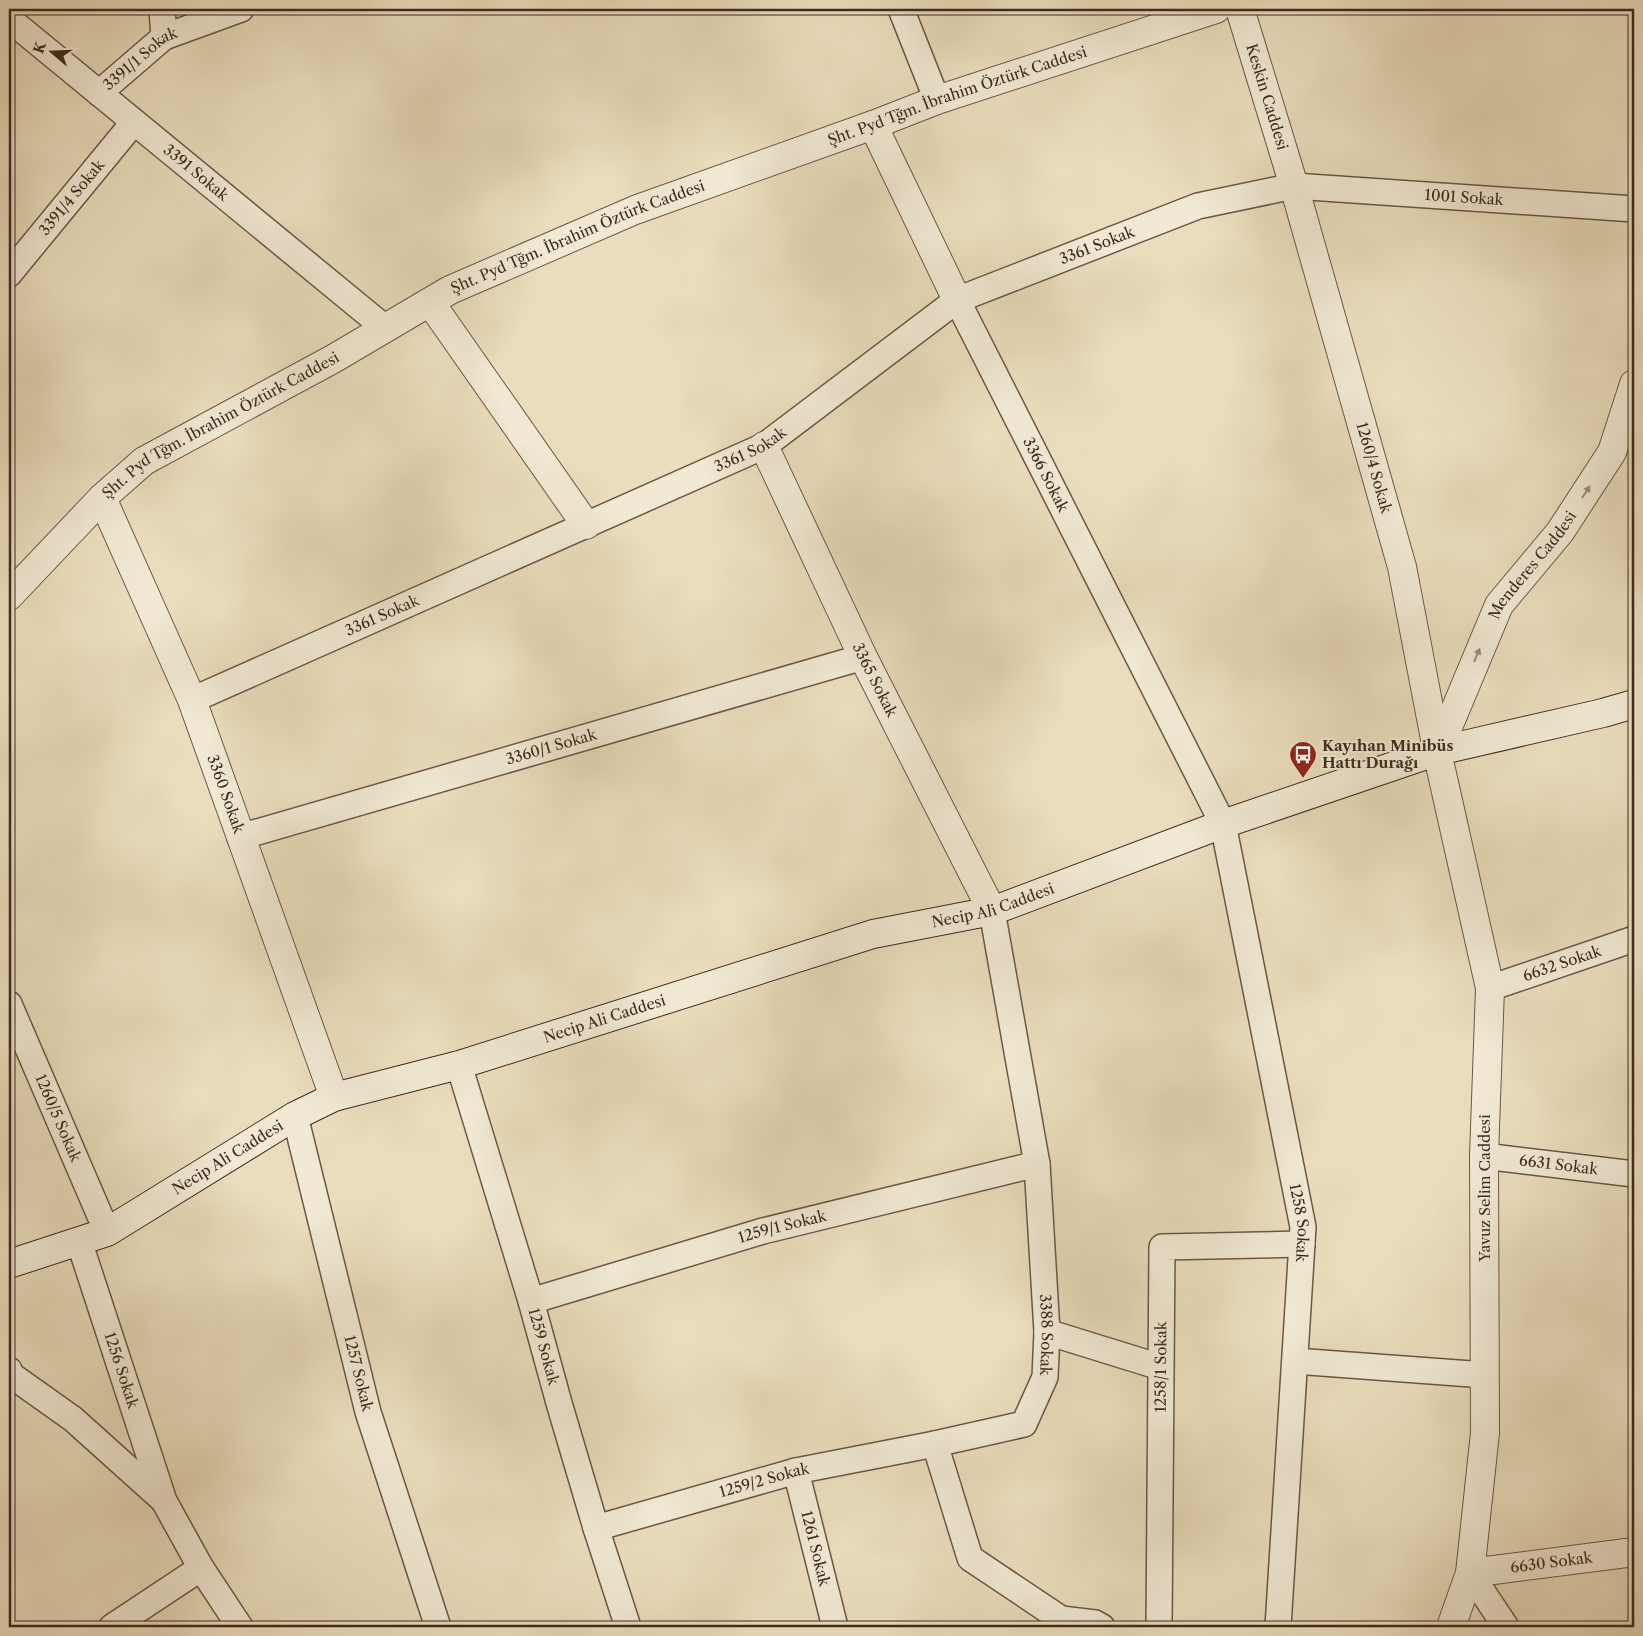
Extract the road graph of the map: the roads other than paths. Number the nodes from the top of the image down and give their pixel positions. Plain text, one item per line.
1 (162, 9) edge
2 (241, 9) edge
3 (901, 9) edge
4 (1216, 9) edge
5 (1240, 9) edge
6 (9, 18) edge
7 (164, 38) junction
8 (99, 93) junction
9 (937, 100) junction
10 (134, 122) junction
11 (874, 125) junction
12 (1294, 186) junction
13 (1634, 209) edge
14 (9, 274) edge
15 (957, 300) junction
16 (430, 302) junction
17 (385, 328) junction
18 (1634, 384) edge
19 (764, 446) junction
20 (102, 498) junction
21 (586, 525) junction
22 (9, 596) edge
23 (863, 658) junction
24 (192, 700) junction
25 (1458, 700) junction
26 (1634, 704) edge
27 (1477, 742) junction
28 (1438, 751) junction
29 (1223, 824) junction
30 (240, 837) junction
31 (992, 910) junction
32 (1634, 939) edge
33 (1490, 988) junction
34 (9, 1004) edge
35 (459, 1065) junction
36 (334, 1096) junction
37 (295, 1116) junction
38 (1484, 1156) junction
39 (1037, 1164) junction
40 (1634, 1174) edge
41 (107, 1232) junction
42 (79, 1241) junction
43 (1302, 1244) junction
44 (9, 1264) edge
45 (531, 1301) junction
46 (1047, 1332) junction
47 (1295, 1361) junction
48 (1160, 1367) junction
49 (9, 1370) edge
50 (1485, 1375) junction
51 (935, 1444) junction
52 (796, 1470) junction
53 (164, 1501) junction
54 (596, 1528) junction
55 (1634, 1552) edge
56 (201, 1568) junction
57 (1470, 1573) junction
58 (112, 1627) edge
59 (240, 1627) edge
60 (438, 1627) edge
61 (628, 1627) edge
62 (835, 1627) edge
63 (1102, 1627) edge
64 (1159, 1627) edge
65 (1278, 1627) edge
66 (1452, 1627) edge
67 (1506, 1627) edge

1 - 7 street
2 - 7 street, 3391/1 Sokak
3 - 9 street
4 - 9 street, Şht. Pyd Tğm. İbrahim Öztürk Caddesi
5 - 12 street, Keskin Caddesi
6 - 8 street, 3391 Sokak
7 - 8 street, 3391/1 Sokak
8 - 10 street, 3391 Sokak
9 - 11 street, Şht. Pyd Tğm. İbrahim Öztürk Caddesi
10 - 14 street, 3391/4 Sokak
10 - 17 street, 3391 Sokak
11 - 15 street, 3366 Sokak
11 - 16 street, Şht. Pyd Tğm. İbrahim Öztürk Caddesi
12 - 13 street, 1001 Sokak
12 - 15 street, 3361 Sokak
12 - 28 street, 1260/4 Sokak
15 - 19 street, 3361 Sokak
15 - 29 street, 3366 Sokak
16 - 17 street, Şht. Pyd Tğm. İbrahim Öztürk Caddesi
16 - 21 street
17 - 20 street, Şht. Pyd Tğm. İbrahim Öztürk Caddesi
25 -> 18 street, Menderes Caddesi
19 - 21 street, 3361 Sokak
19 - 23 street, 3365 Sokak
20 - 22 street, Şht. Pyd Tğm. İbrahim Öztürk Caddesi
20 - 24 street, 3360 Sokak
21 - 24 street, 3361 Sokak
23 - 30 street, 3360/1 Sokak
23 - 31 street, 3365 Sokak
24 - 30 street, 3360 Sokak
25 - 27 street
25 - 28 street, Menderes Caddesi
26 - 27 street, Necip Ali Caddesi
27 - 28 street, Necip Ali Caddesi
28 - 29 street, Necip Ali Caddesi
28 - 33 street, Yavuz Selim Caddesi
29 - 31 street, Necip Ali Caddesi
29 - 43 street, 1258 Sokak
30 - 36 street, 3360 Sokak
31 - 35 street, Necip Ali Caddesi
31 - 39 street, 3388 Sokak
32 - 33 street, 6632 Sokak
33 - 38 street, Yavuz Selim Caddesi
34 - 41 street, 1260/5 Sokak
35 - 36 street, Necip Ali Caddesi
35 - 45 street, 1259 Sokak
36 - 37 street, Necip Ali Caddesi
37 - 41 street, Necip Ali Caddesi
37 - 60 street, 1257 Sokak
38 - 40 street, 6631 Sokak
38 - 50 street, Yavuz Selim Caddesi
39 - 45 street, 1259/1 Sokak
39 - 46 street, 3388 Sokak
41 - 42 street, Necip Ali Caddesi
42 - 44 street, Necip Ali Caddesi
42 - 53 street, 1256 Sokak
43 - 47 street, 1258 Sokak
43 - 48 street, 1258/1 Sokak
45 - 54 street, 1259 Sokak
46 - 48 street
46 - 51 street, 3388 Sokak
47 - 50 street
47 - 65 street, 1258 Sokak
48 - 64 street, 1258/1 Sokak
49 - 53 street, 1256 Sokak
50 - 57 street, Yavuz Selim Caddesi
51 - 52 street, 1259/2 Sokak
51 - 63 street
52 - 54 street, 1259/2 Sokak
52 - 62 street, 1261 Sokak
53 - 56 street, 1256 Sokak
54 - 61 street, 1259 Sokak
55 - 57 street, 6630 Sokak
56 - 58 street
56 - 59 street, 1256 Sokak
57 - 66 street, Yavuz Selim Caddesi
57 - 67 street

